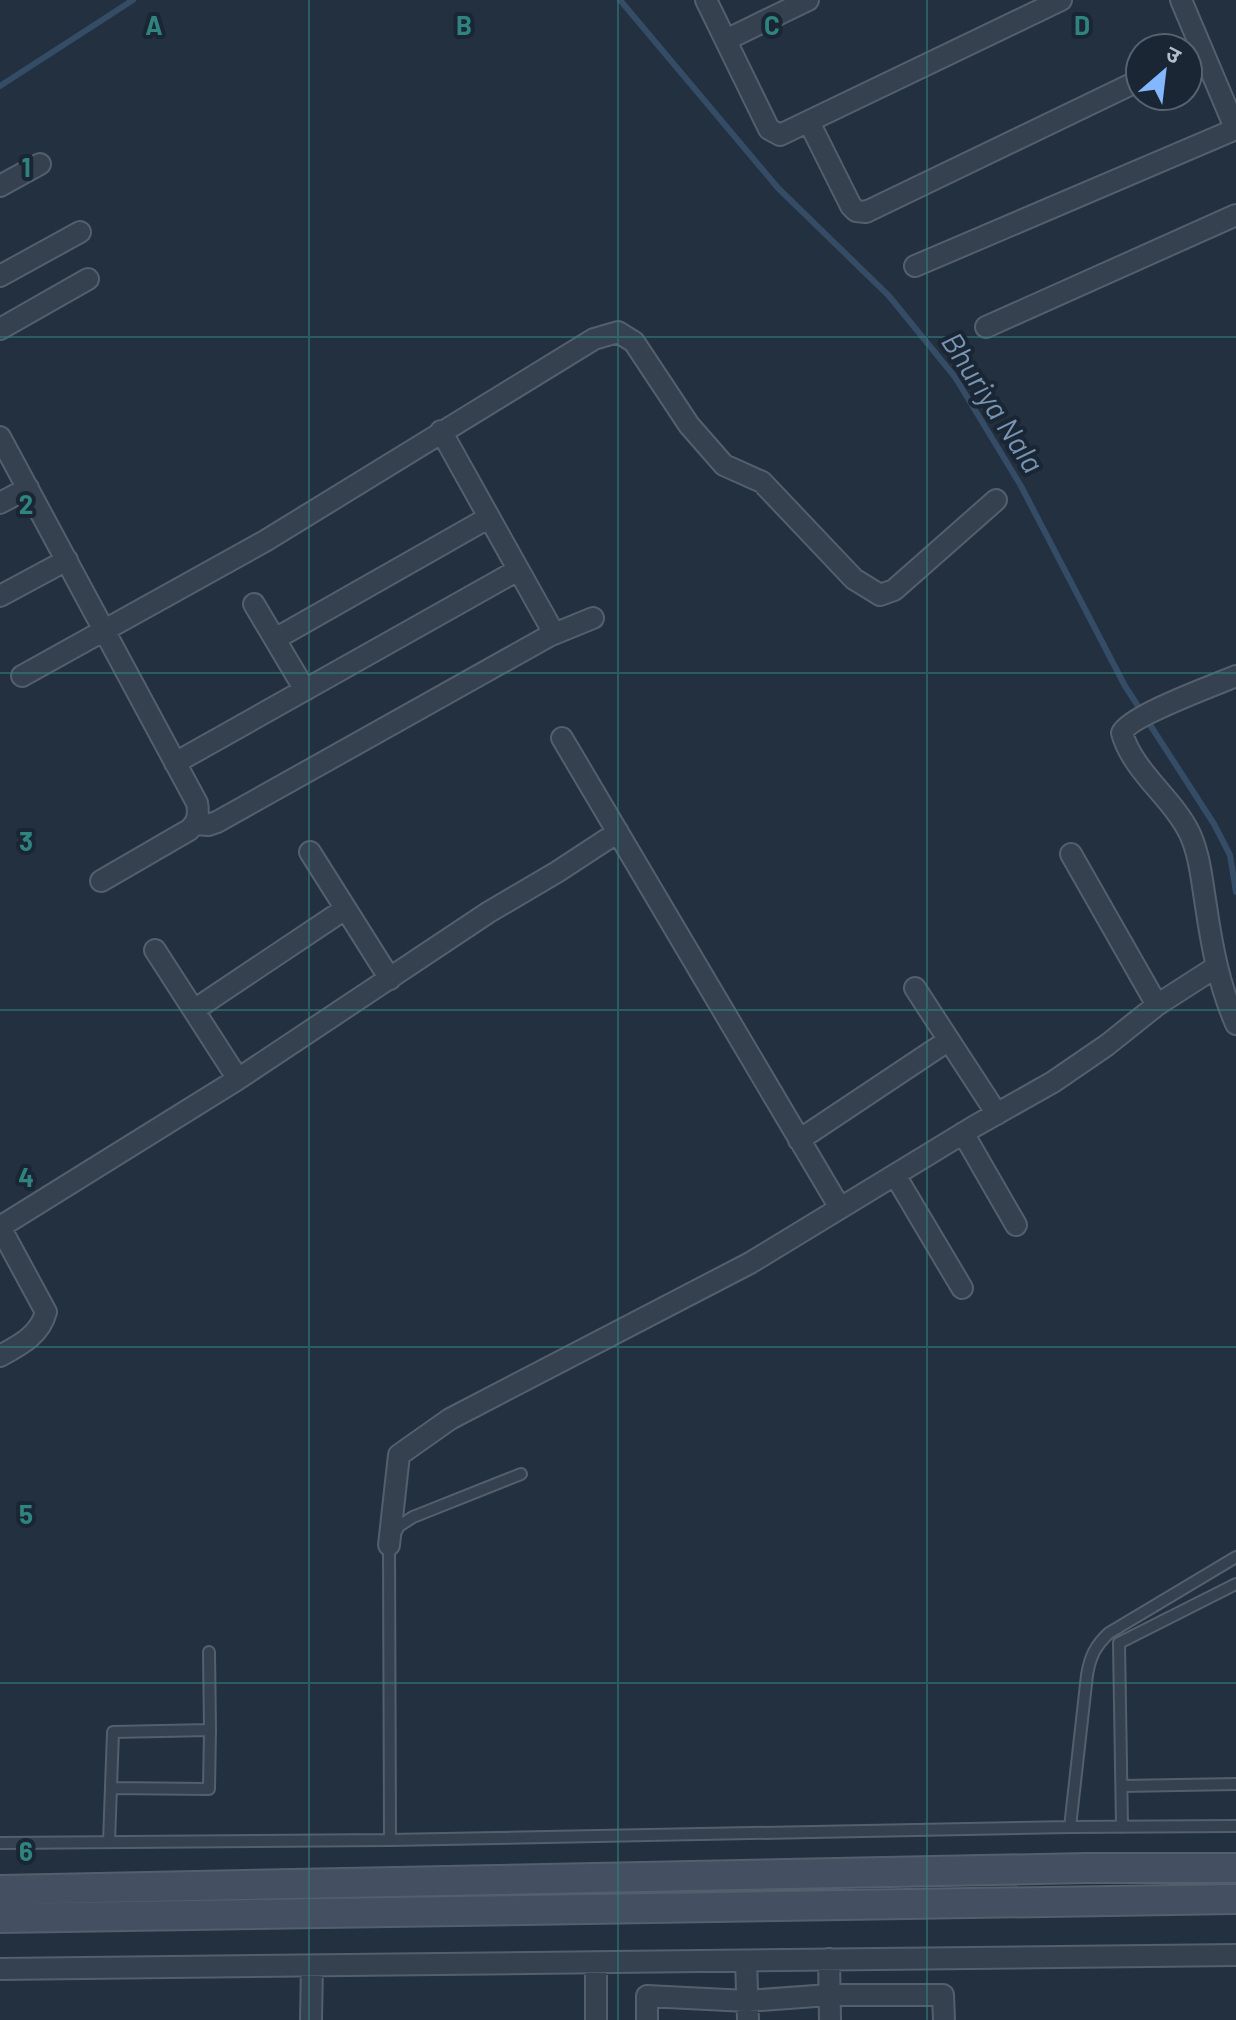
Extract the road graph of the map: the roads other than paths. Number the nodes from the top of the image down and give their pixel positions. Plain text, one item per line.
1 (706, 0) edge
2 (808, 0) edge
3 (1061, 0) edge
4 (1181, 0) edge
5 (1189, 32) edge
6 (726, 40) junction
7 (1204, 71) edge
8 (1124, 88) edge
9 (809, 122) junction
10 (1236, 130) edge
11 (40, 164) dead end
12 (0, 186) edge
13 (1236, 215) edge
14 (80, 232) dead end
15 (915, 266) dead end
16 (0, 276) edge
17 (88, 279) dead end
18 (986, 327) dead end
19 (0, 329) edge
20 (441, 431) junction
21 (0, 437) edge
22 (28, 488) junction
23 (996, 500) dead end
24 (0, 503) edge
25 (488, 518) junction
26 (67, 560) junction
27 (518, 570) junction
28 (0, 596) edge
29 (254, 604) dead end
30 (593, 618) dead end
31 (105, 631) junction
32 (549, 636) junction
33 (275, 639) junction
34 (22, 676) dead end
35 (1236, 676) edge
36 (305, 690) junction
37 (562, 738) dead end
38 (175, 763) junction
39 (196, 824) junction
40 (618, 832) junction
41 (310, 852) dead end
42 (1071, 854) dead end
43 (101, 881) dead end
44 (345, 909) junction
45 (155, 950) dead end
46 (1216, 967) junction
47 (390, 979) junction
48 (915, 988) dead end
49 (1157, 1005) junction
50 (194, 1010) junction
51 (1236, 1024) edge
52 (949, 1040) junction
53 (238, 1079) junction
54 (997, 1114) junction
55 (963, 1133) junction
56 (799, 1140) junction
57 (895, 1175) junction
58 (840, 1208) junction
59 (1016, 1225) dead end
60 (0, 1227) edge
61 (962, 1288) dead end
62 (0, 1356) edge
63 (521, 1474) dead end
64 (389, 1545) junction
65 (1236, 1557) edge
66 (1236, 1584) edge
67 (209, 1652) dead end
68 (210, 1730) junction
69 (1236, 1784) edge
70 (1122, 1786) junction
71 (111, 1788) junction
72 (1236, 1826) edge
73 (1070, 1827) junction
74 (1122, 1827) junction
75 (390, 1840) junction
76 (109, 1842) junction
77 (0, 1843) edge
78 (1236, 1868) edge
79 (0, 1890) edge
80 (1236, 1899) edge
81 (0, 1918) edge
82 (1236, 1955) edge
83 (829, 1959) junction
84 (746, 1961) junction
85 (596, 1963) junction
86 (312, 1966) junction
87 (0, 1969) edge
88 (829, 1995) junction
89 (748, 2010) edge
90 (311, 2020) edge
91 (596, 2020) edge
92 (647, 2020) edge
93 (830, 2020) edge
94 (944, 2020) edge

1 - 6 street
2 - 6 street
3 - 9 street
4 - 5 street
6 - 9 street
7 - 10 street
8 - 9 street
10 - 15 street
11 - 12 street
13 - 18 street
14 - 16 street
17 - 19 street
20 - 23 street
20 - 25 street
20 - 31 street
21 - 22 street
22 - 24 street
22 - 26 street
25 - 27 street
25 - 33 street
26 - 28 street
26 - 31 street
27 - 32 street
27 - 36 street
29 - 33 street
30 - 32 street
31 - 34 street
31 - 38 street
32 - 39 street
33 - 36 street
35 - 46 street
36 - 38 street
37 - 40 street
38 - 39 street
39 - 43 street
40 - 47 street
40 - 56 street
41 - 44 street
42 - 49 street
44 - 47 street
44 - 50 street
45 - 50 street
46 - 49 street
46 - 51 street
47 - 53 street
48 - 52 street
49 - 54 street
50 - 53 street
52 - 54 street
52 - 56 street
53 - 60 street
54 - 55 street
55 - 57 street
55 - 59 street
56 - 58 street
57 - 58 street
57 - 61 street
58 - 64 street
60 - 62 street
63 - 64 lane
64 - 75 lane
65 - 73 lane
66 - 70 lane
67 - 68 lane
68 - 71 lane
68 - 71 lane
69 - 70 lane
70 - 74 lane
71 - 76 lane
72 - 74 lane
73 - 74 lane
73 - 75 lane
75 - 76 lane
76 - 77 lane
78 - 79 street
80 - 81 street
82 - 83 street
83 - 84 street
83 - 88 street
84 - 85 street
84 - 89 street
85 - 86 street
85 - 91 street
86 - 87 street
86 - 90 street
88 - 89 street
88 - 93 street
88 - 94 street
89 - 92 street

